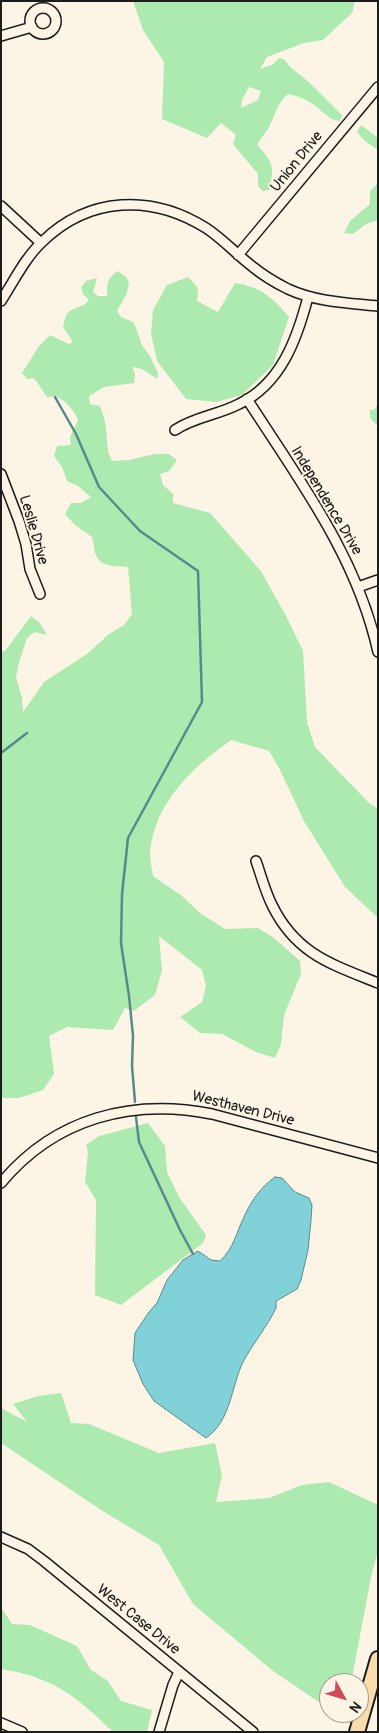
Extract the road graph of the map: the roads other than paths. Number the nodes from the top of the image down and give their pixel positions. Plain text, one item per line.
1 (32, 27) dead end
2 (1, 36) edge
3 (378, 87) edge
4 (1, 206) edge
5 (41, 243) junction
6 (238, 254) junction
7 (308, 297) junction
8 (1, 301) edge
9 (378, 306) edge
10 (247, 399) junction
11 (175, 430) dead end
12 (1, 474) edge
13 (378, 580) edge
14 (358, 587) junction
15 (40, 594) dead end
16 (378, 652) edge
17 (256, 861) dead end
18 (378, 983) edge
19 (378, 1158) edge
20 (1, 1183) edge
21 (1, 1537) edge
22 (378, 1659) edge
23 (180, 1672) junction
24 (1, 1723) edge
25 (22, 1732) edge
26 (159, 1732) edge
27 (254, 1732) edge
28 (357, 1732) edge

1 - 2 street
3 - 6 street, Union Drive
4 - 5 street
5 - 6 street
5 - 8 street
6 - 7 street
7 - 9 street
7 - 10 street
10 - 11 street
10 - 14 street, Independence Drive
12 - 15 street, Leslie Drive
13 - 14 street
14 - 16 street, Independence Drive
17 - 18 street
19 - 20 street, Westhaven Drive
21 - 23 street, West Case Drive
22 - 28 main road
23 - 26 street
23 - 27 street, West Case Drive
24 - 25 street

